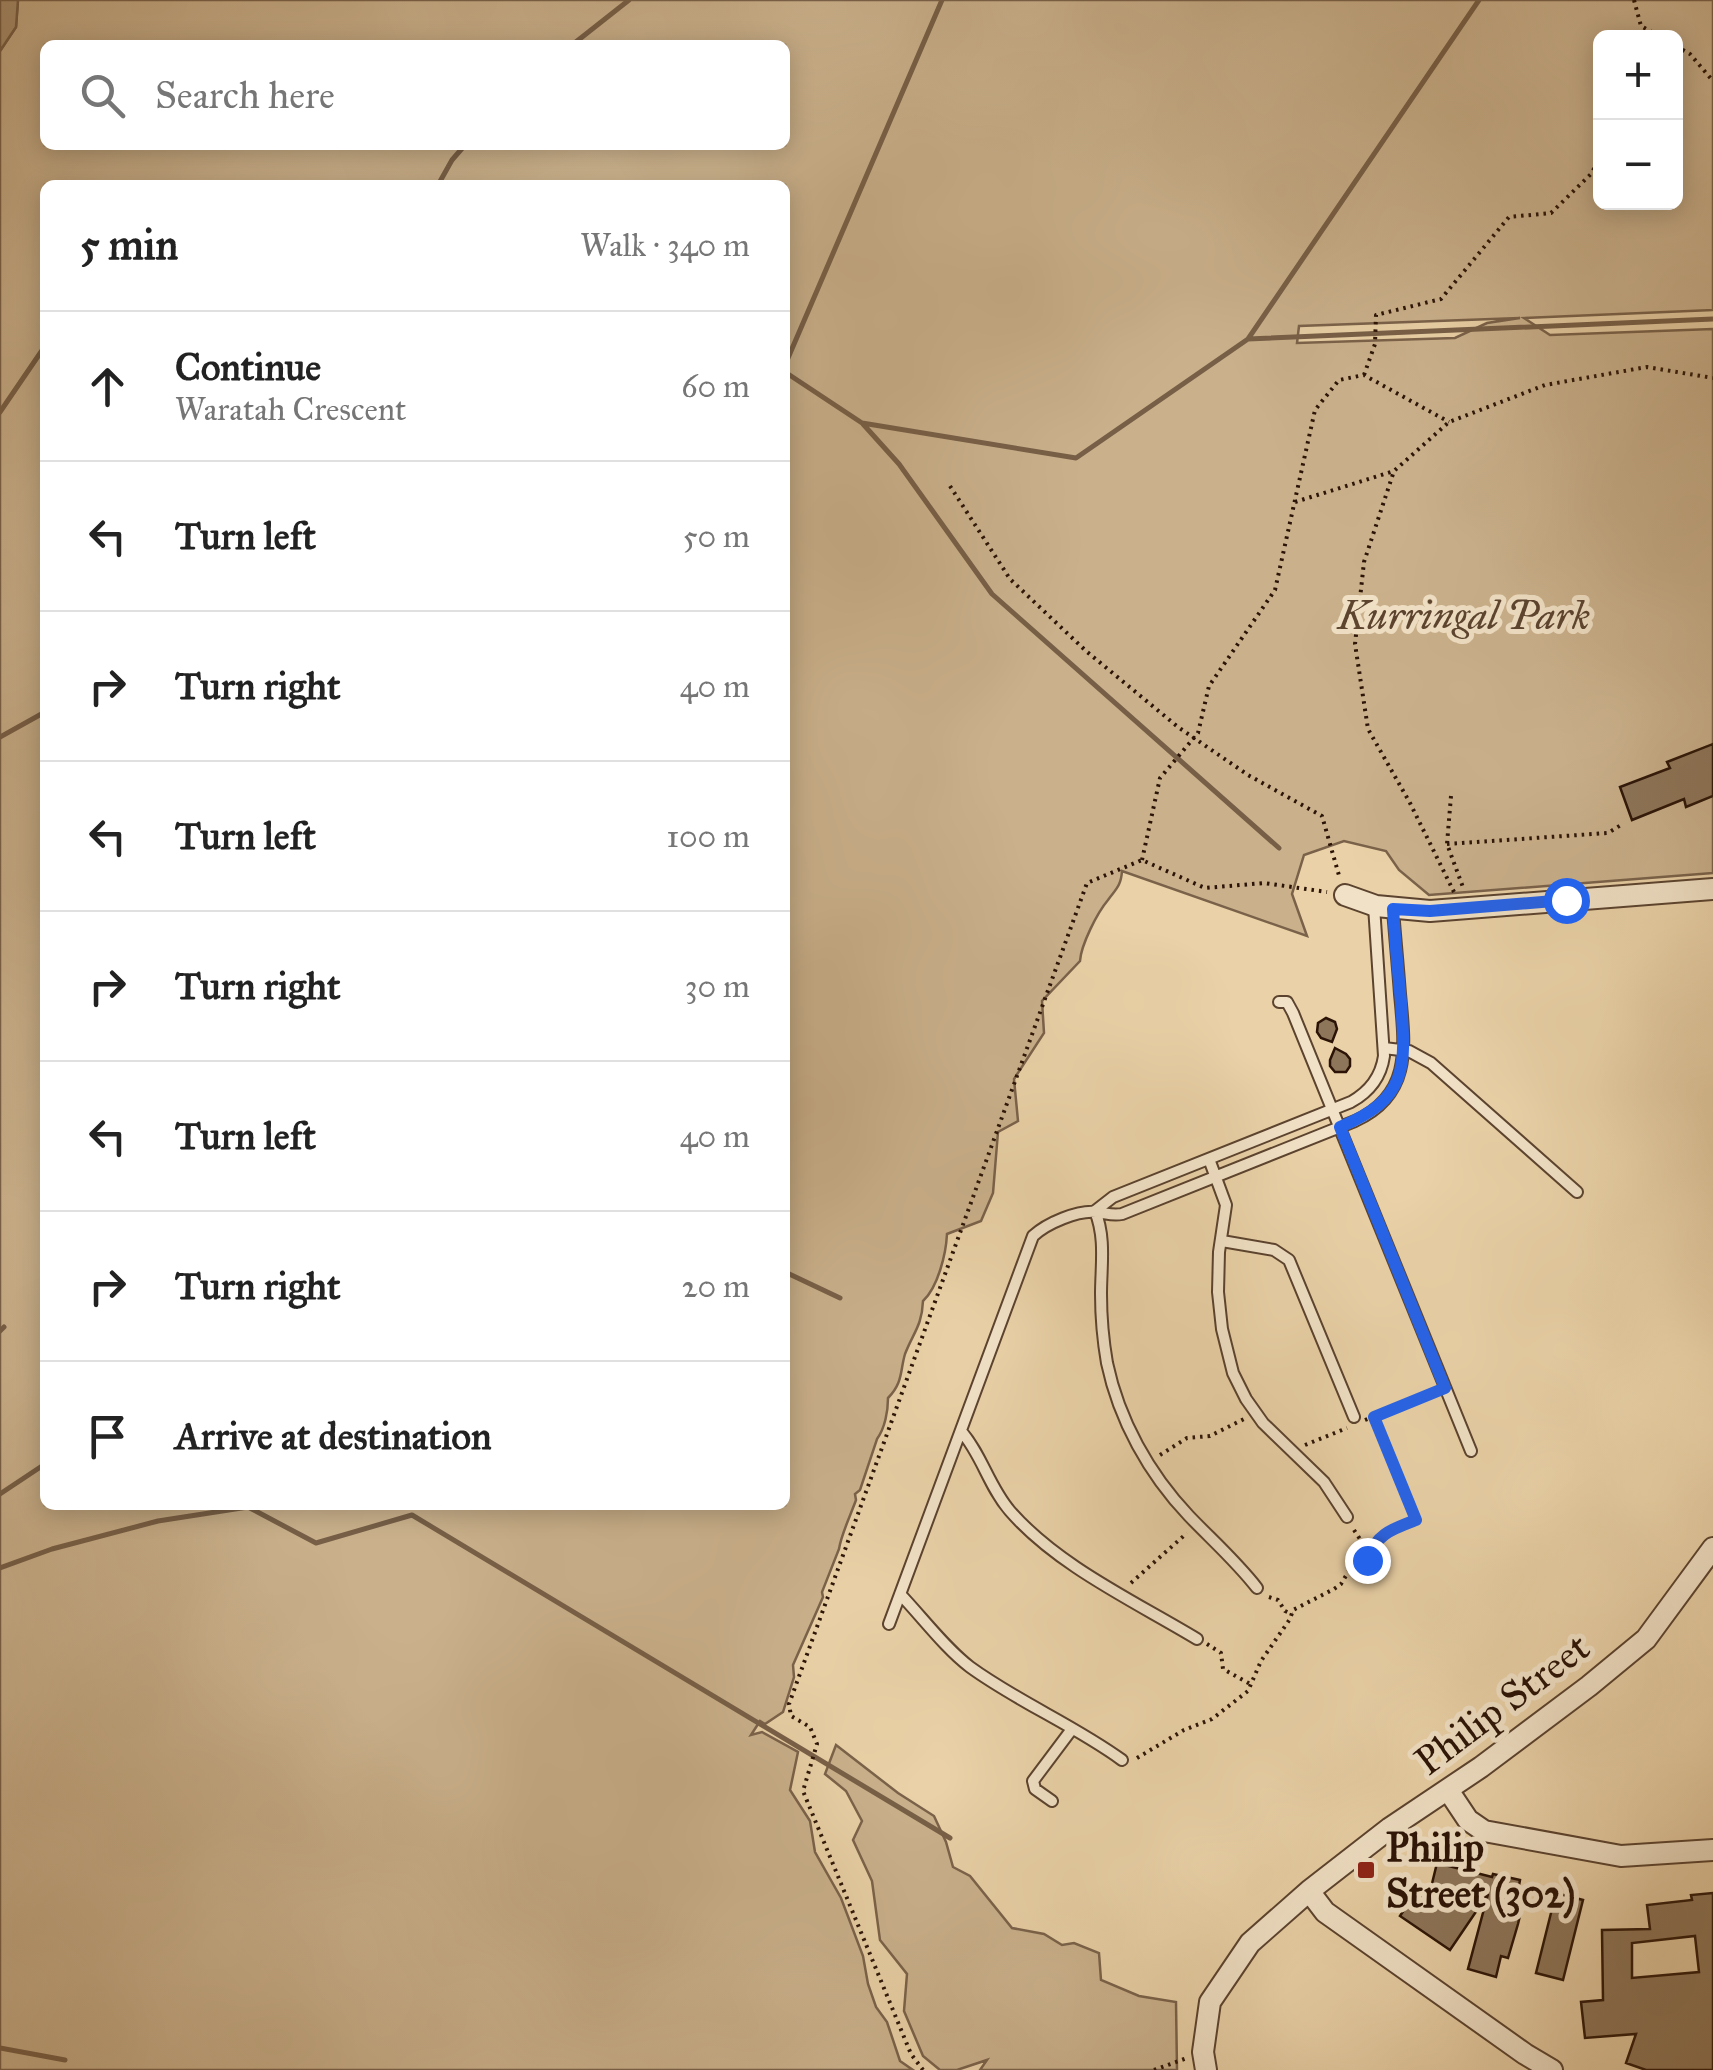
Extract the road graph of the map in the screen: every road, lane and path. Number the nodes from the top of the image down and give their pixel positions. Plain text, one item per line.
1 (1634, 0) edge
2 (1642, 26) junction
3 (1642, 30) edge
4 (1649, 30) edge
5 (1683, 50) edge
6 (1713, 81) edge
7 (1593, 170) edge
8 (1364, 375) junction
9 (1713, 378) edge
10 (1449, 422) junction
11 (1394, 471) junction
12 (950, 486) dead end
13 (1294, 502) junction
14 (1194, 738) junction
15 (1451, 796) dead end
16 (1621, 825) dead end
17 (1447, 844) junction
18 (1142, 860) junction
19 (1713, 890) edge
20 (1345, 895) junction
21 (1384, 907) junction
22 (1466, 909) junction
23 (1279, 1002) dead end
24 (1384, 1048) junction
25 (1404, 1050) junction
26 (1333, 1109) junction
27 (1340, 1127) junction
28 (1209, 1158) junction
29 (1216, 1176) junction
30 (1577, 1192) dead end
31 (1095, 1212) junction
32 (1222, 1241) junction
33 (1445, 1388) junction
34 (1255, 1412) junction
35 (1354, 1417) dead end
36 (1374, 1417) junction
37 (961, 1431) junction
38 (1292, 1451) junction
39 (1471, 1452) dead end
40 (1147, 1462) junction
41 (1347, 1517) joint
42 (1197, 1524) junction
43 (1713, 1548) edge
44 (1370, 1552) junction
45 (1256, 1588) joint
46 (1120, 1593) junction
47 (900, 1594) junction
48 (1292, 1614) junction
49 (889, 1624) dead end
50 (1196, 1638) joint
51 (1252, 1685) junction
52 (1072, 1729) junction
53 (1122, 1760) joint
54 (1448, 1790) junction
55 (1052, 1801) dead end
56 (1713, 1850) edge
57 (1309, 1891) junction
58 (1205, 2061) edge
59 (923, 2070) edge
60 (1154, 2070) edge
61 (1552, 2070) edge

1 - 2 path
2 - 3 path
2 - 4 path
5 - 6 path
7 - 8 path
8 - 10 path
8 - 13 path
9 - 10 path
10 - 11 path
11 - 13 path
11 - 22 path
12 - 14 path
13 - 14 path
14 - 18 path
14 - 20 path
15 - 17 path
16 - 17 path
17 - 22 path
18 - 20 path
18 - 59 path
19 - 22 street
20 - 21 street
21 - 22 street
21 - 24 lane
21 - 25 lane
23 - 26 lane
24 - 25 lane
24 - 26 lane
25 - 27 lane
25 - 30 lane
26 - 27 lane
26 - 28 lane
27 - 29 lane
27 - 33 lane
28 - 29 lane
28 - 31 lane
29 - 31 lane
29 - 32 lane
31 - 37 lane
31 - 40 lane
32 - 34 lane
32 - 35 lane
33 - 36 path
33 - 39 lane
34 - 38 lane
34 - 40 path
36 - 38 path
36 - 44 path
37 - 46 lane
37 - 47 lane
38 - 41 lane
40 - 42 lane
41 - 44 path
42 - 45 lane
42 - 46 path
43 - 54 street, Philip Street
44 - 48 path
45 - 48 path
46 - 50 lane
47 - 49 lane
47 - 52 lane
48 - 51 path
50 - 51 path
51 - 53 path
52 - 53 lane
52 - 55 lane
54 - 56 street
54 - 57 street, Philip Street
57 - 58 street, Philip Street
57 - 61 street
58 - 60 path

